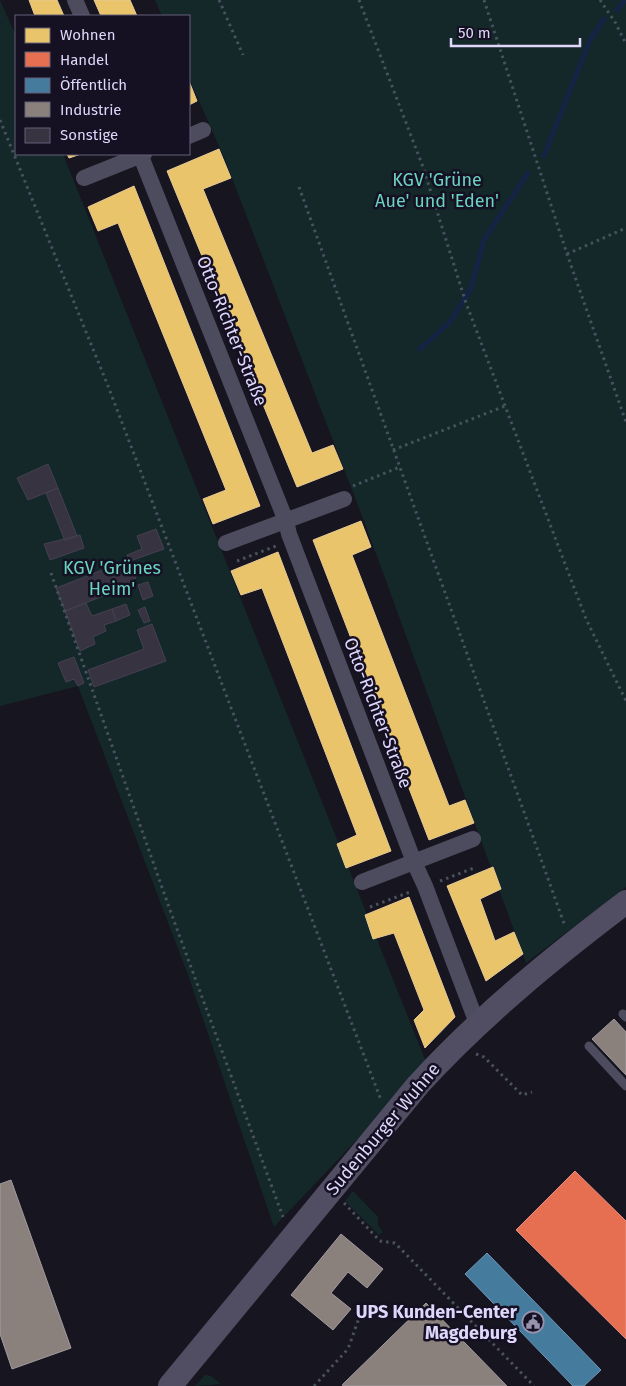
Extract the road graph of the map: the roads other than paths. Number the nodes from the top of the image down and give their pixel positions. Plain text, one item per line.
1 (75, 0) edge
2 (82, 15) edge
3 (140, 155) edge
4 (142, 155) edge
5 (84, 178) dead end
6 (348, 493) road end
7 (286, 521) junction
8 (226, 544) dead end
9 (473, 839) dead end
10 (414, 862) junction
11 (362, 882) dead end
12 (626, 902) edge
13 (478, 1023) junction
14 (589, 1046) dead end
15 (626, 1086) edge
16 (170, 1386) edge

1 - 2 street
3 - 5 street, Otto-Richter-Straße
4 - 7 street, Otto-Richter-Straße
6 - 7 street
7 - 8 street
7 - 10 street, Otto-Richter-Straße
9 - 10 street
10 - 11 street
10 - 13 street, Otto-Richter-Straße
12 - 13 main road, Sudenburger Wuhne
13 - 16 main road, Sudenburger Wuhne
14 - 15 lane

